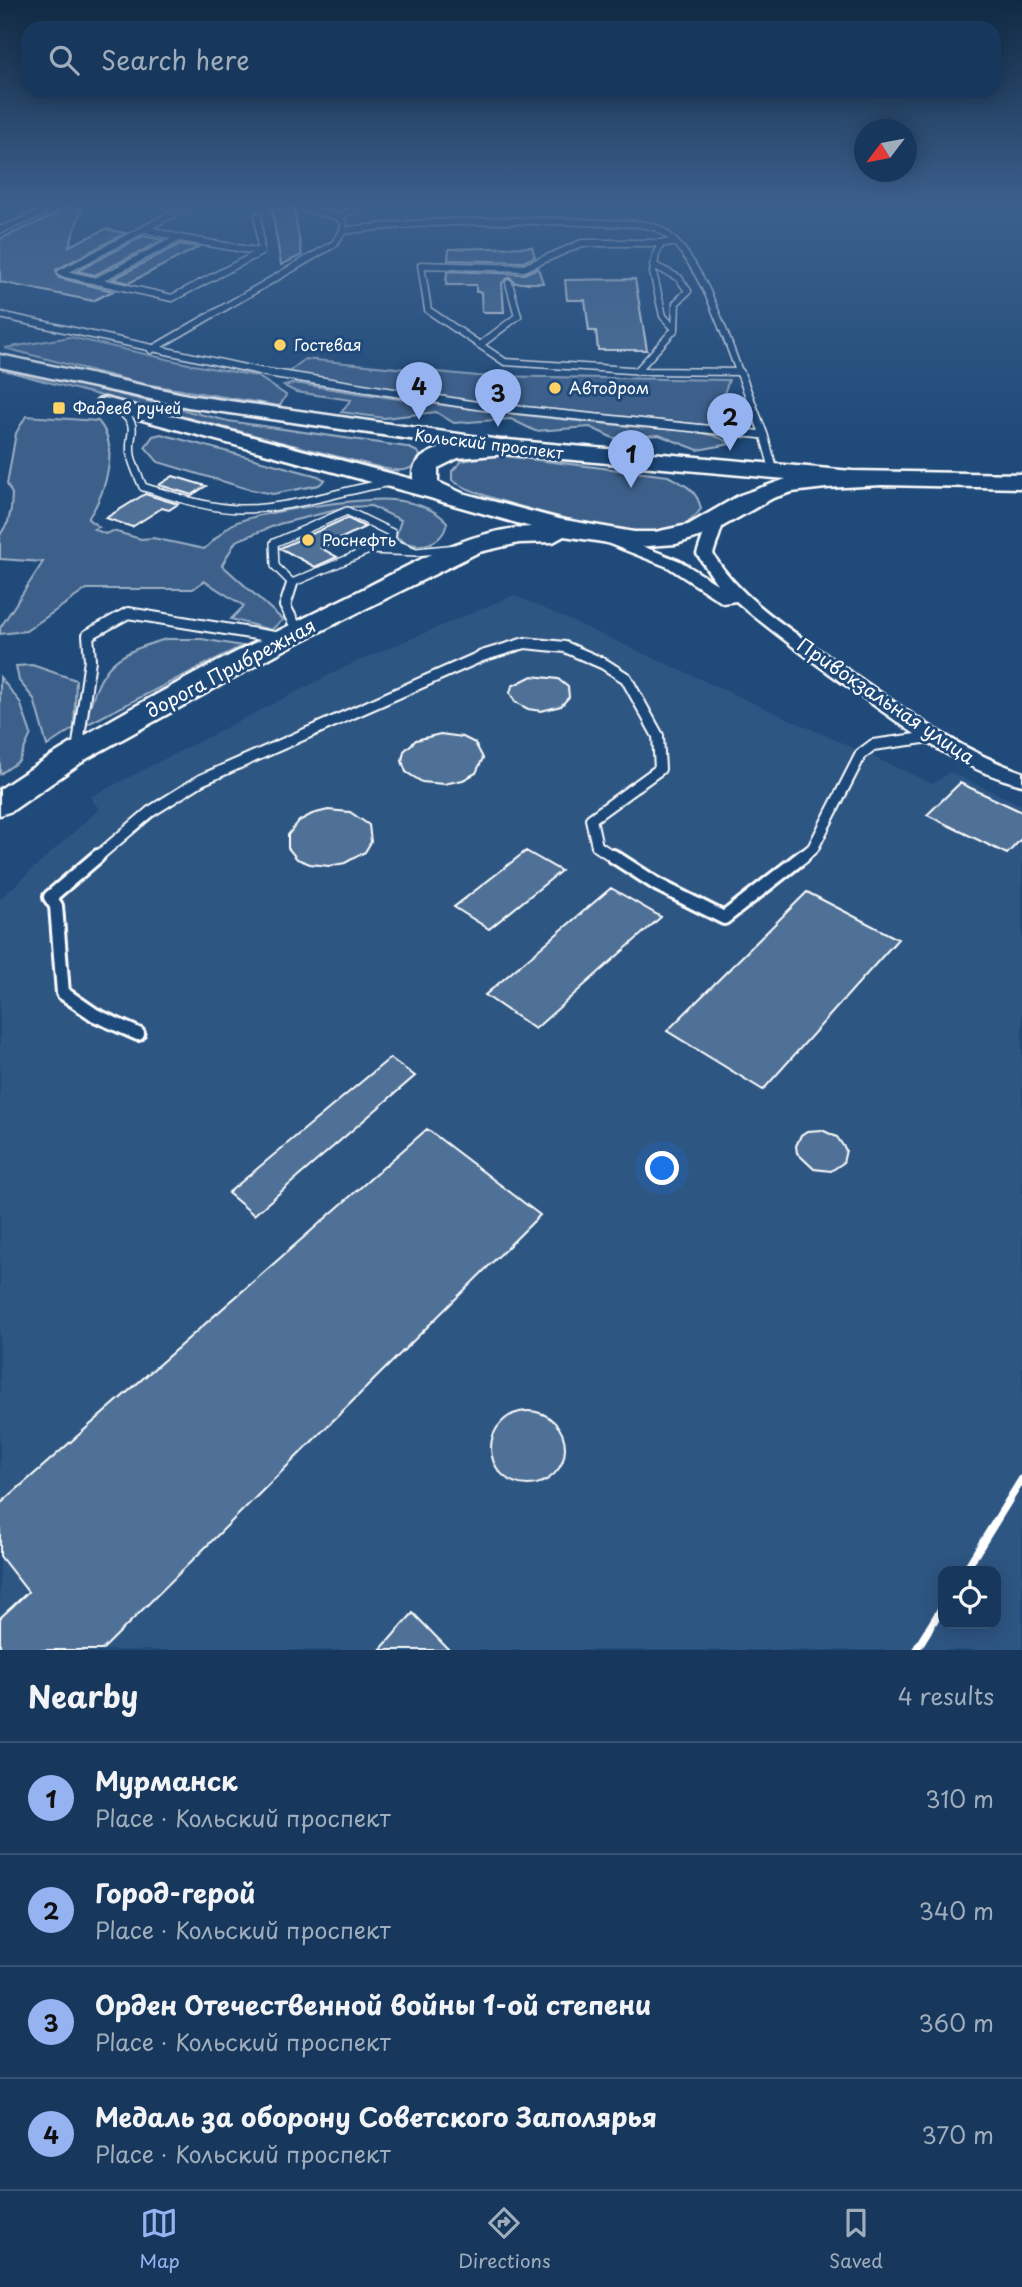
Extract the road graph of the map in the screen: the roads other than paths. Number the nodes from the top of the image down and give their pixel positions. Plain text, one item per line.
1 (114, 285) edge
2 (197, 285) edge
3 (263, 285) edge
4 (424, 285) edge
5 (510, 285) edge
6 (654, 285) edge
7 (684, 285) edge
8 (703, 285) edge
9 (0, 315) edge
10 (676, 329) junction
11 (480, 345) junction
12 (151, 350) junction
13 (0, 361) edge
14 (637, 371) junction
15 (740, 372) junction
16 (0, 373) edge
17 (113, 406) junction
18 (764, 435) junction
19 (507, 447) junction
20 (671, 464) junction
21 (774, 471) junction
22 (858, 479) junction
23 (1022, 481) edge
24 (395, 482) junction
25 (434, 492) junction
26 (458, 500) junction
27 (719, 517) junction
28 (601, 537) junction
29 (470, 547) junction
30 (416, 552) junction
31 (292, 583) junction
32 (290, 635) junction
33 (787, 635) junction
34 (932, 737) junction
35 (77, 751) junction
36 (1022, 779) edge
37 (1, 802) edge
38 (138, 1034) dead end

1 - 2 lane
3 - 12 lane
4 - 11 lane
5 - 11 lane
6 - 10 lane
7 - 10 lane
8 - 15 lane
9 - 12 lane
10 - 14 lane
11 - 14 lane
12 - 18 lane
13 - 19 main road, Кольский проспект
14 - 15 lane
15 - 18 lane
16 - 17 main road
17 - 24 main road
17 - 24 lane
18 - 21 lane
19 - 20 highway, Кольский проспект
19 - 25 highway
20 - 21 highway, Кольский проспект
20 - 27 highway
21 - 22 highway, Кольский проспект
22 - 23 highway
22 - 27 highway
24 - 25 main road
25 - 26 highway
26 - 28 highway
26 - 29 highway
27 - 28 highway
27 - 33 street
28 - 29 highway, дорога Прибрежная
28 - 33 street
29 - 30 lane
29 - 32 highway, дорога Прибрежная
30 - 31 lane
30 - 31 lane
31 - 32 lane
32 - 35 highway, дорога Прибрежная
32 - 35 lane
33 - 34 street, Привокзальная улица
34 - 36 street, Привокзальная улица
34 - 38 lane
35 - 37 highway, дорога Прибрежная

